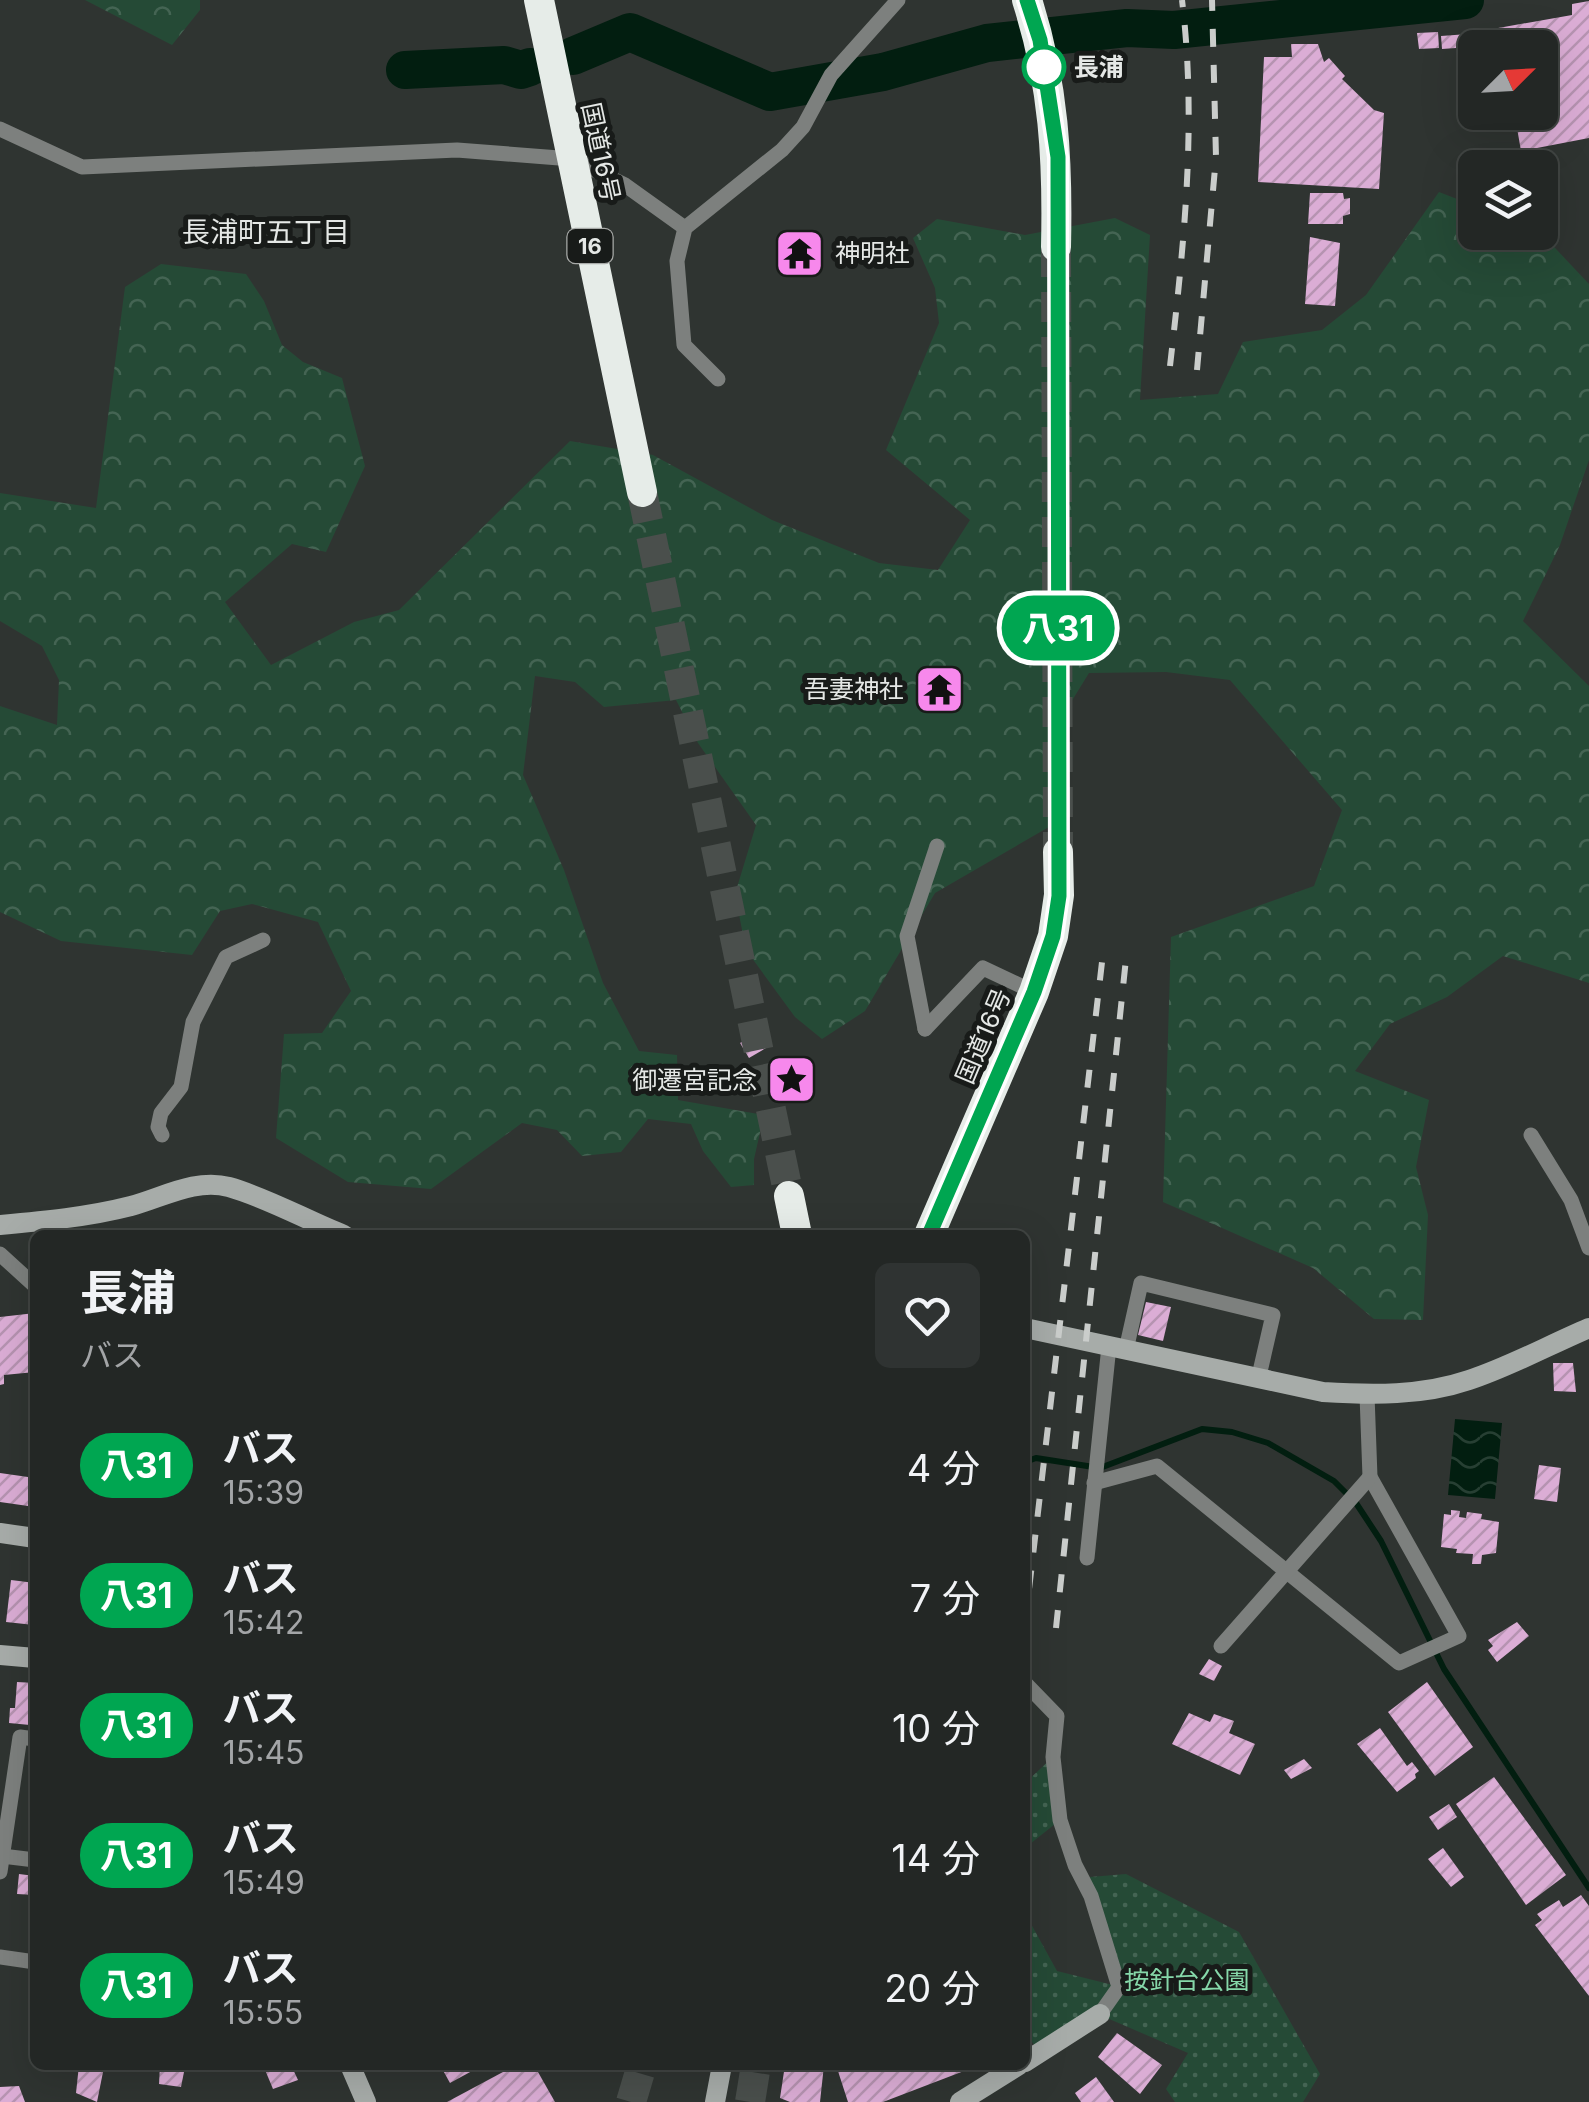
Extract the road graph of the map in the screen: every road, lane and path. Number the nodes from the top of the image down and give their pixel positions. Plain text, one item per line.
1 (539, 0) edge
2 (898, 0) edge
3 (1027, 0) edge
4 (0, 129) edge
5 (572, 158) junction
6 (685, 228) junction
7 (1056, 247) tunnel mouth
8 (718, 379) dead end
9 (642, 492) tunnel mouth
10 (936, 846) dead end
11 (1058, 852) tunnel mouth
12 (263, 940) dead end
13 (1034, 992) junction
14 (162, 1135) dead end
15 (1531, 1135) dead end
16 (789, 1196) tunnel mouth
17 (0, 1225) edge
18 (331, 1230) edge
19 (796, 1230) edge
20 (931, 1230) edge
21 (1589, 1248) edge
22 (0, 1254) edge
23 (30, 1281) edge
24 (1589, 1328) edge
25 (1030, 1329) edge
26 (1118, 1348) junction
27 (1259, 1376) junction
28 (1367, 1395) junction
29 (1370, 1476) junction
30 (1094, 1483) junction
31 (0, 1533) edge
32 (30, 1537) edge
33 (1087, 1558) dead end
34 (1286, 1572) junction
35 (1221, 1646) dead end
36 (0, 1655) edge
37 (30, 1658) edge
38 (1030, 1688) edge
39 (30, 1739) edge
40 (30, 1861) edge
41 (1, 1864) edge
42 (0, 1957) edge
43 (30, 1961) edge
44 (1100, 2014) joint
45 (1030, 2058) edge
46 (352, 2070) edge
47 (721, 2070) edge
48 (1011, 2070) edge
49 (366, 2102) edge
50 (715, 2102) edge
51 (960, 2102) edge

1 - 5 highway, 国道16号 / 16
2 - 6 street
3 - 7 highway
4 - 5 street
5 - 6 street
5 - 9 highway, 国道16号 / 16
6 - 8 street
10 - 13 street
11 - 13 highway, 国道16号
12 - 14 street
13 - 20 highway, 国道16号
15 - 21 street
16 - 19 highway
17 - 18 street
22 - 23 street
24 - 28 street
25 - 26 street
26 - 27 street
26 - 27 street
26 - 30 street
27 - 28 street
28 - 29 street
29 - 34 street
29 - 34 street
30 - 33 street
30 - 34 street
31 - 32 street
34 - 35 street
36 - 37 street
38 - 44 street
39 - 41 street
40 - 41 street
42 - 43 street
44 - 45 street
46 - 49 street
47 - 50 street
48 - 51 street

